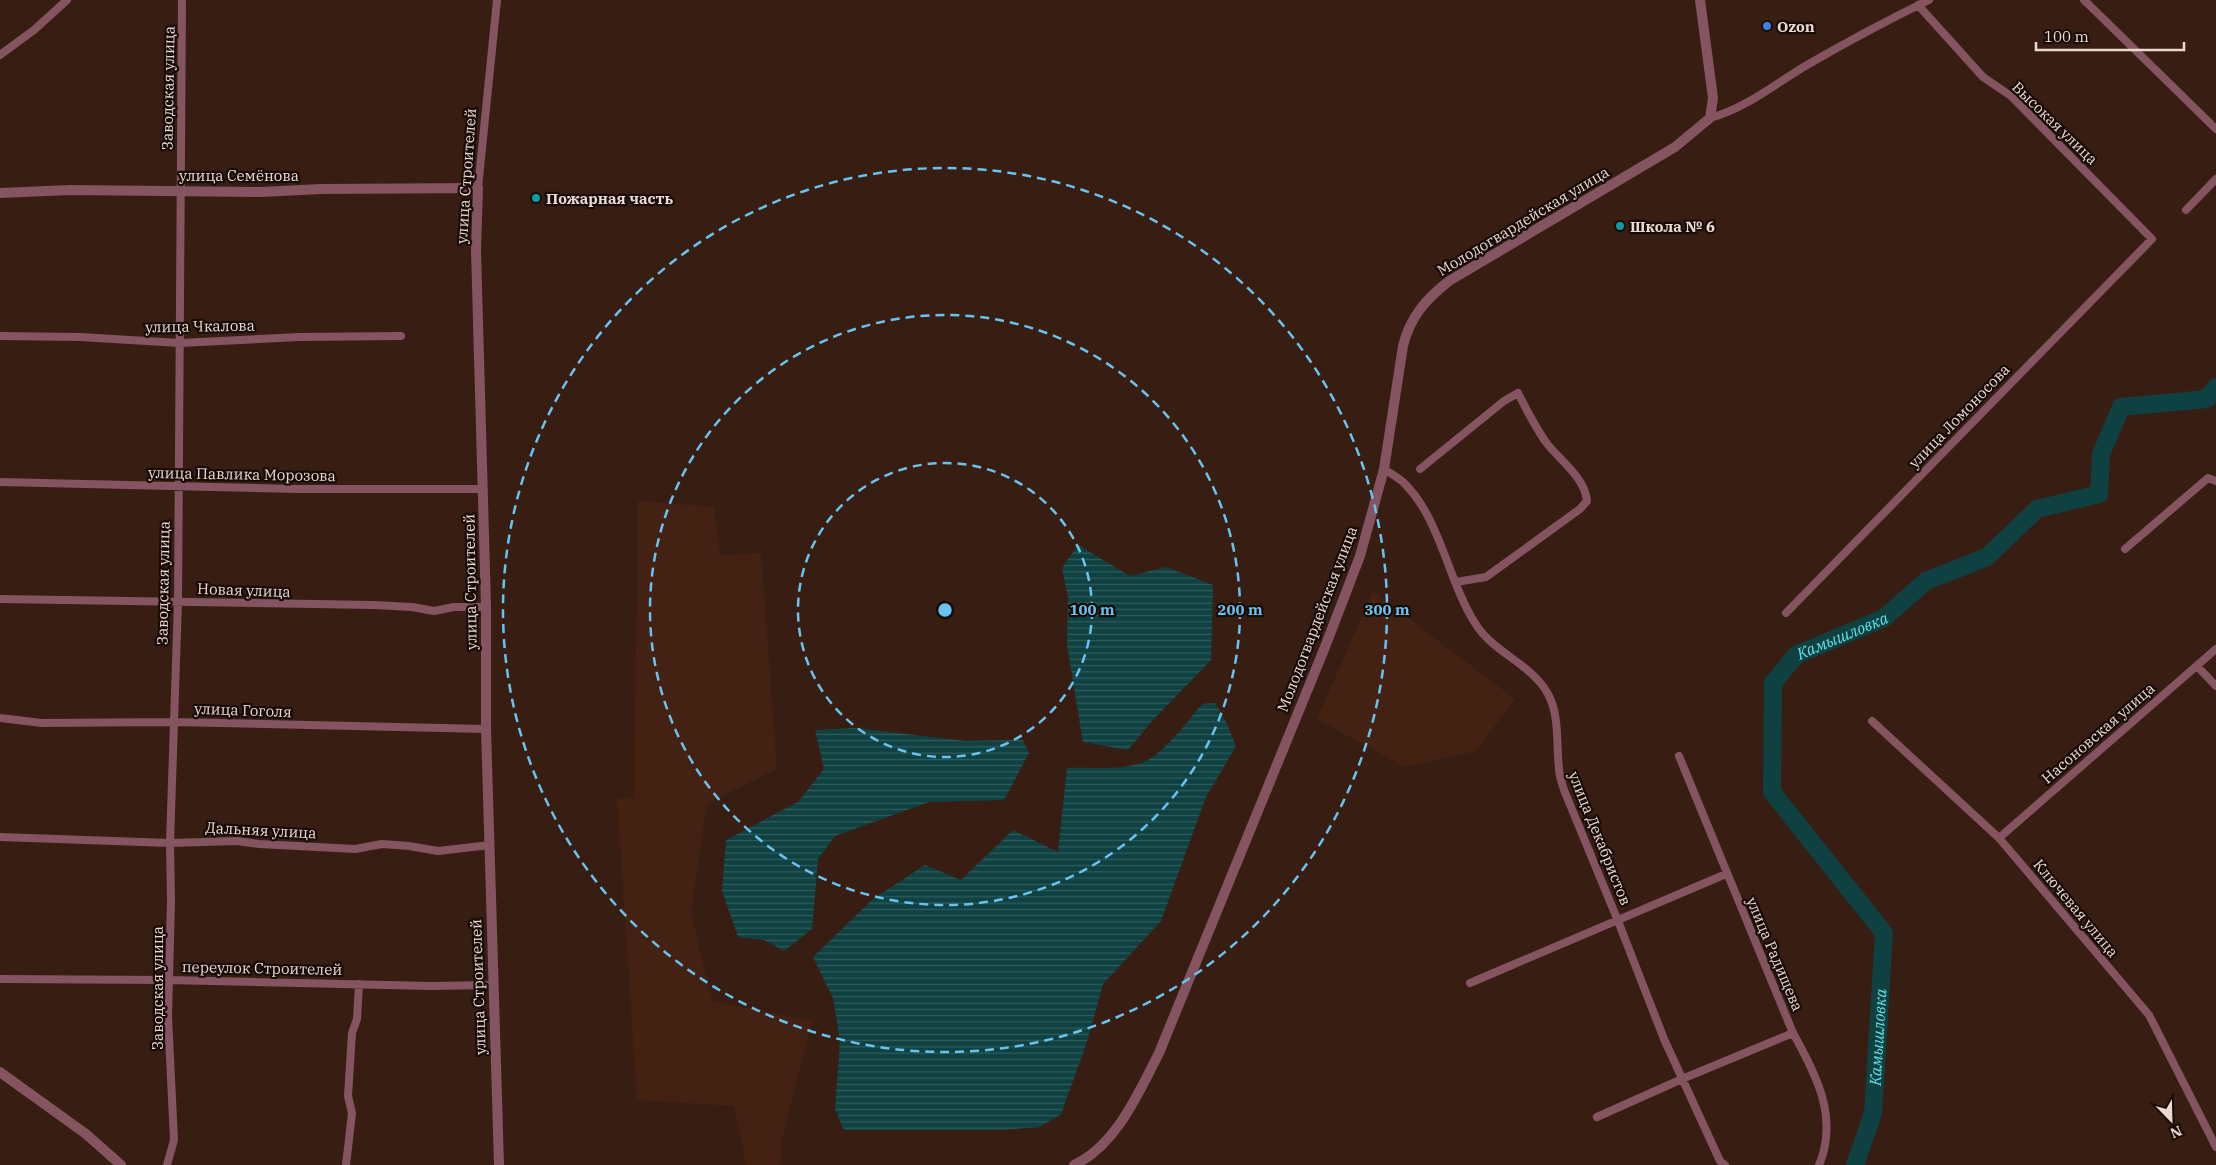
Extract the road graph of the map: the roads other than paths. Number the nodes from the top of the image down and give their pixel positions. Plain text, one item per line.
1 (67, 0) edge
2 (182, 0) edge
3 (497, 0) edge
4 (1700, 0) edge
5 (1929, 0) edge
6 (2084, 0) edge
7 (1918, 5) junction
8 (0, 55) edge
9 (1710, 118) junction
10 (2216, 129) edge
11 (2216, 179) edge
12 (478, 188) junction
13 (180, 190) junction
14 (0, 193) edge
15 (2186, 210) dead end
16 (2152, 239) joint
17 (0, 336) edge
18 (401, 336) dead end
19 (180, 343) junction
20 (1420, 469) dead end
21 (1384, 470) junction
22 (2216, 481) edge
23 (0, 482) edge
24 (178, 487) junction
25 (483, 489) junction
26 (2125, 549) dead end
27 (1456, 582) junction
28 (0, 599) edge
29 (178, 601) junction
30 (486, 607) junction
31 (1786, 613) dead end
32 (2216, 649) edge
33 (2197, 666) junction
34 (2216, 686) edge
35 (0, 718) edge
36 (1872, 721) dead end
37 (173, 722) junction
38 (486, 729) junction
39 (1679, 756) dead end
40 (0, 837) edge
41 (1999, 838) junction
42 (170, 843) junction
43 (490, 845) junction
44 (1726, 874) junction
45 (1618, 921) junction
46 (0, 979) edge
47 (169, 980) junction
48 (1470, 983) dead end
49 (359, 984) junction
50 (493, 986) junction
51 (1793, 1033) junction
52 (0, 1072) edge
53 (1682, 1079) junction
54 (1597, 1118) dead end
55 (2216, 1147) edge
56 (1077, 1164) edge
57 (121, 1165) edge
58 (167, 1165) edge
59 (346, 1165) edge
60 (499, 1165) edge
61 (1725, 1165) edge
62 (1819, 1165) edge

1 - 8 street
2 - 13 street, Заводская улица
3 - 12 street, улица Строителей
4 - 9 street
5 - 7 street, Молодогвардейская улица
6 - 10 street
7 - 9 street, Молодогвардейская улица
7 - 16 street, Высокая улица
9 - 21 street, Молодогвардейская улица
11 - 15 street
12 - 13 street, улица Семёнова
12 - 25 street, улица Строителей
13 - 14 street, улица Семёнова
13 - 19 street, Заводская улица
16 - 31 street, улица Ломоносова
17 - 19 street, улица Чкалова
18 - 19 street, улица Чкалова
19 - 24 street, Заводская улица
20 - 27 street
21 - 27 street, улица Декабристов
21 - 56 street, Молодогвардейская улица
22 - 26 street
23 - 24 street, улица Павлика Морозова
24 - 25 street, улица Павлика Морозова
24 - 29 street, Заводская улица
25 - 30 street, улица Строителей
27 - 45 street, улица Декабристов
28 - 29 street, Новая улица
29 - 30 street, Новая улица
29 - 37 street, Заводская улица
30 - 38 street, улица Строителей
32 - 33 street, Насоновская улица
33 - 34 street
33 - 41 street, Насоновская улица
35 - 37 street, улица Гоголя
36 - 41 street, Ключевая улица
37 - 38 street, улица Гоголя
37 - 42 street, Заводская улица
38 - 43 street, улица Строителей
39 - 44 street, улица Радищева
40 - 42 street, Дальняя улица
41 - 55 street, Ключевая улица
42 - 43 street, Дальняя улица
42 - 47 street, Заводская улица
43 - 50 street, улица Строителей
44 - 45 street
44 - 51 street, улица Радищева
45 - 48 street
45 - 53 street, улица Декабристов
46 - 47 street, переулок Строителей
47 - 49 street, переулок Строителей
47 - 58 street, Заводская улица
49 - 50 street, переулок Строителей
49 - 59 street
50 - 60 street, улица Строителей
51 - 53 street
51 - 62 street, улица Радищева
52 - 57 street
53 - 54 street
53 - 61 street, улица Декабристов

